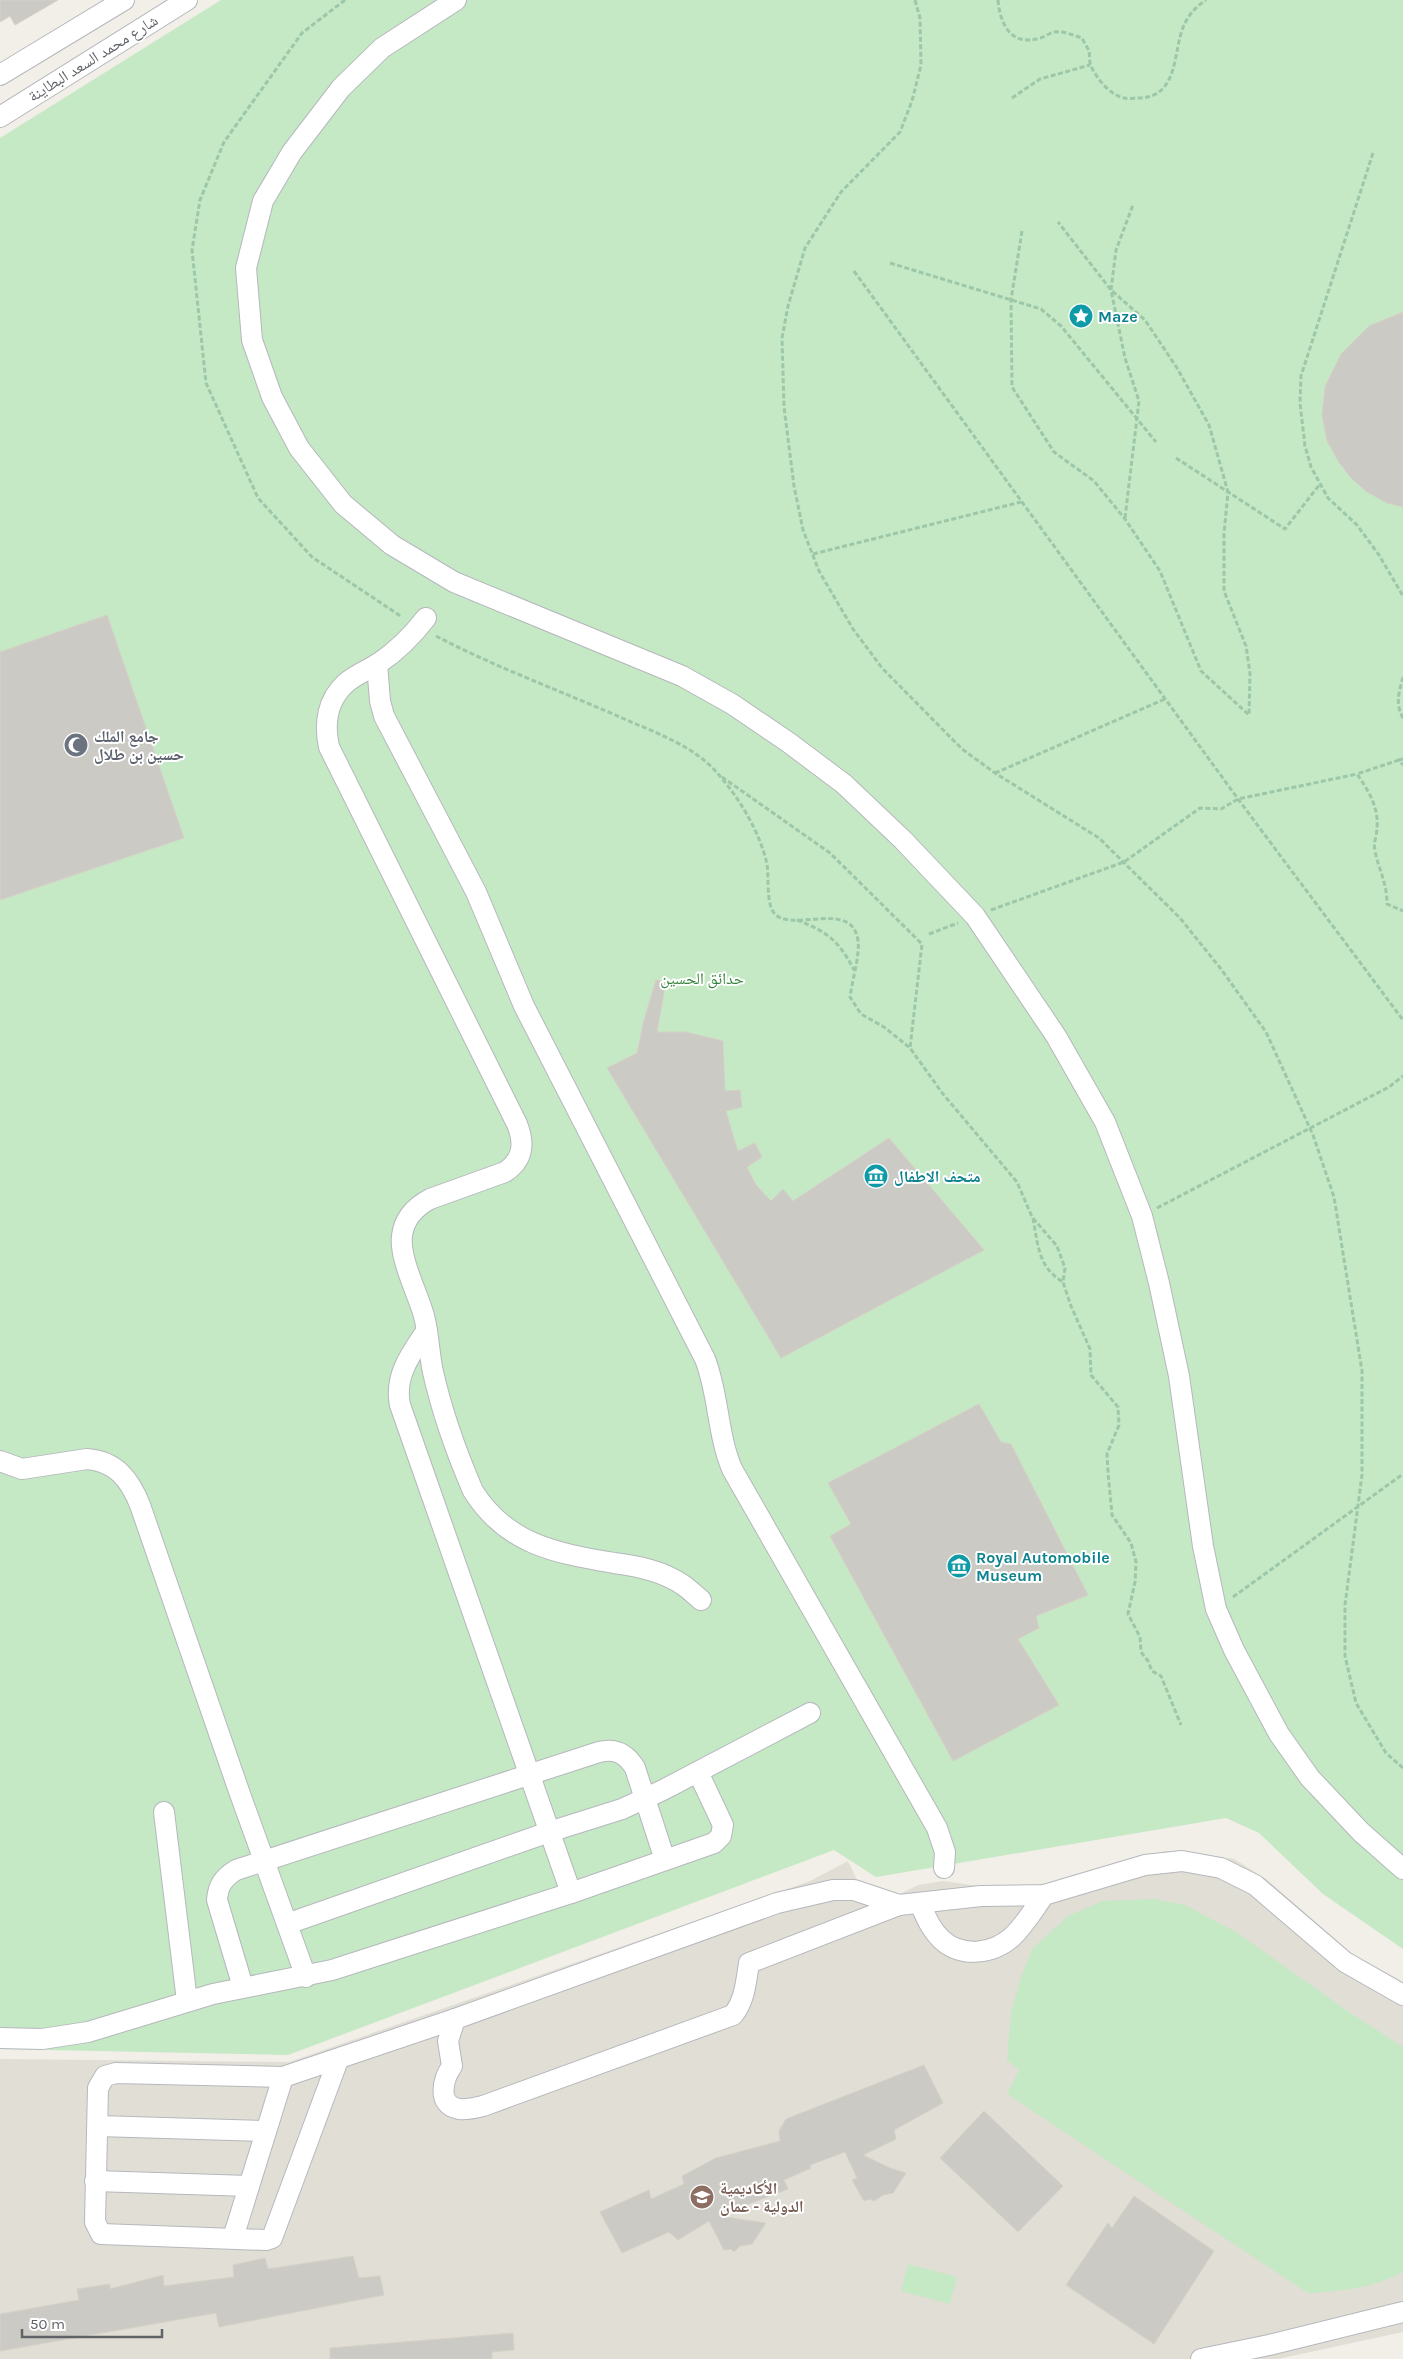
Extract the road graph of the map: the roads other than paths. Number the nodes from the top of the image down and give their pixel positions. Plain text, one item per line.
1 (124, 0) edge
2 (187, 0) edge
3 (456, 0) edge
4 (0, 76) edge
5 (0, 117) edge
6 (423, 623) road end
7 (377, 664) junction
8 (427, 1330) junction
9 (0, 1461) edge
10 (701, 1600) dead end
11 (810, 1713) dead end
12 (698, 1772) junction
13 (530, 1774) junction
14 (645, 1799) junction
15 (164, 1812) dead end
16 (549, 1832) junction
17 (665, 1860) junction
18 (264, 1861) junction
19 (944, 1868) dead end
20 (1403, 1869) edge
21 (571, 1893) junction
22 (1044, 1894) junction
23 (920, 1904) junction
24 (899, 1905) junction
25 (287, 1924) junction
26 (306, 1976) junction
27 (243, 1987) junction
28 (1403, 1995) edge
29 (187, 2001) junction
30 (455, 2019) junction
31 (0, 2038) edge
32 (338, 2060) junction
33 (283, 2077) junction
34 (98, 2126) junction
35 (266, 2131) junction
36 (96, 2180) junction
37 (249, 2186) junction
38 (233, 2238) junction
39 (1403, 2312) edge
40 (1201, 2359) edge

1 - 4 street, شارع محمد السعد البطاينة
2 - 5 street, شارع محمد السعد البطاينة
3 - 20 street
6 - 7 street
7 - 8 street
7 - 19 street
8 - 10 street
8 - 13 street
9 - 18 street
11 - 12 street
12 - 14 street
12 - 17 street
13 - 14 street
13 - 16 street
13 - 18 street
14 - 16 street
14 - 17 street
15 - 29 street
16 - 21 street
16 - 25 street
17 - 21 street
18 - 25 street
18 - 27 street
21 - 26 street
22 - 23 street
22 - 23 street
22 - 28 street
23 - 24 street
24 - 30 street
24 - 30 street
25 - 26 street
26 - 27 street
27 - 29 street
29 - 31 street
30 - 32 street
32 - 33 street
32 - 38 street
33 - 34 street
33 - 35 street
34 - 35 street
34 - 36 street
35 - 37 street
36 - 37 street
36 - 38 street
37 - 38 street
39 - 40 street

